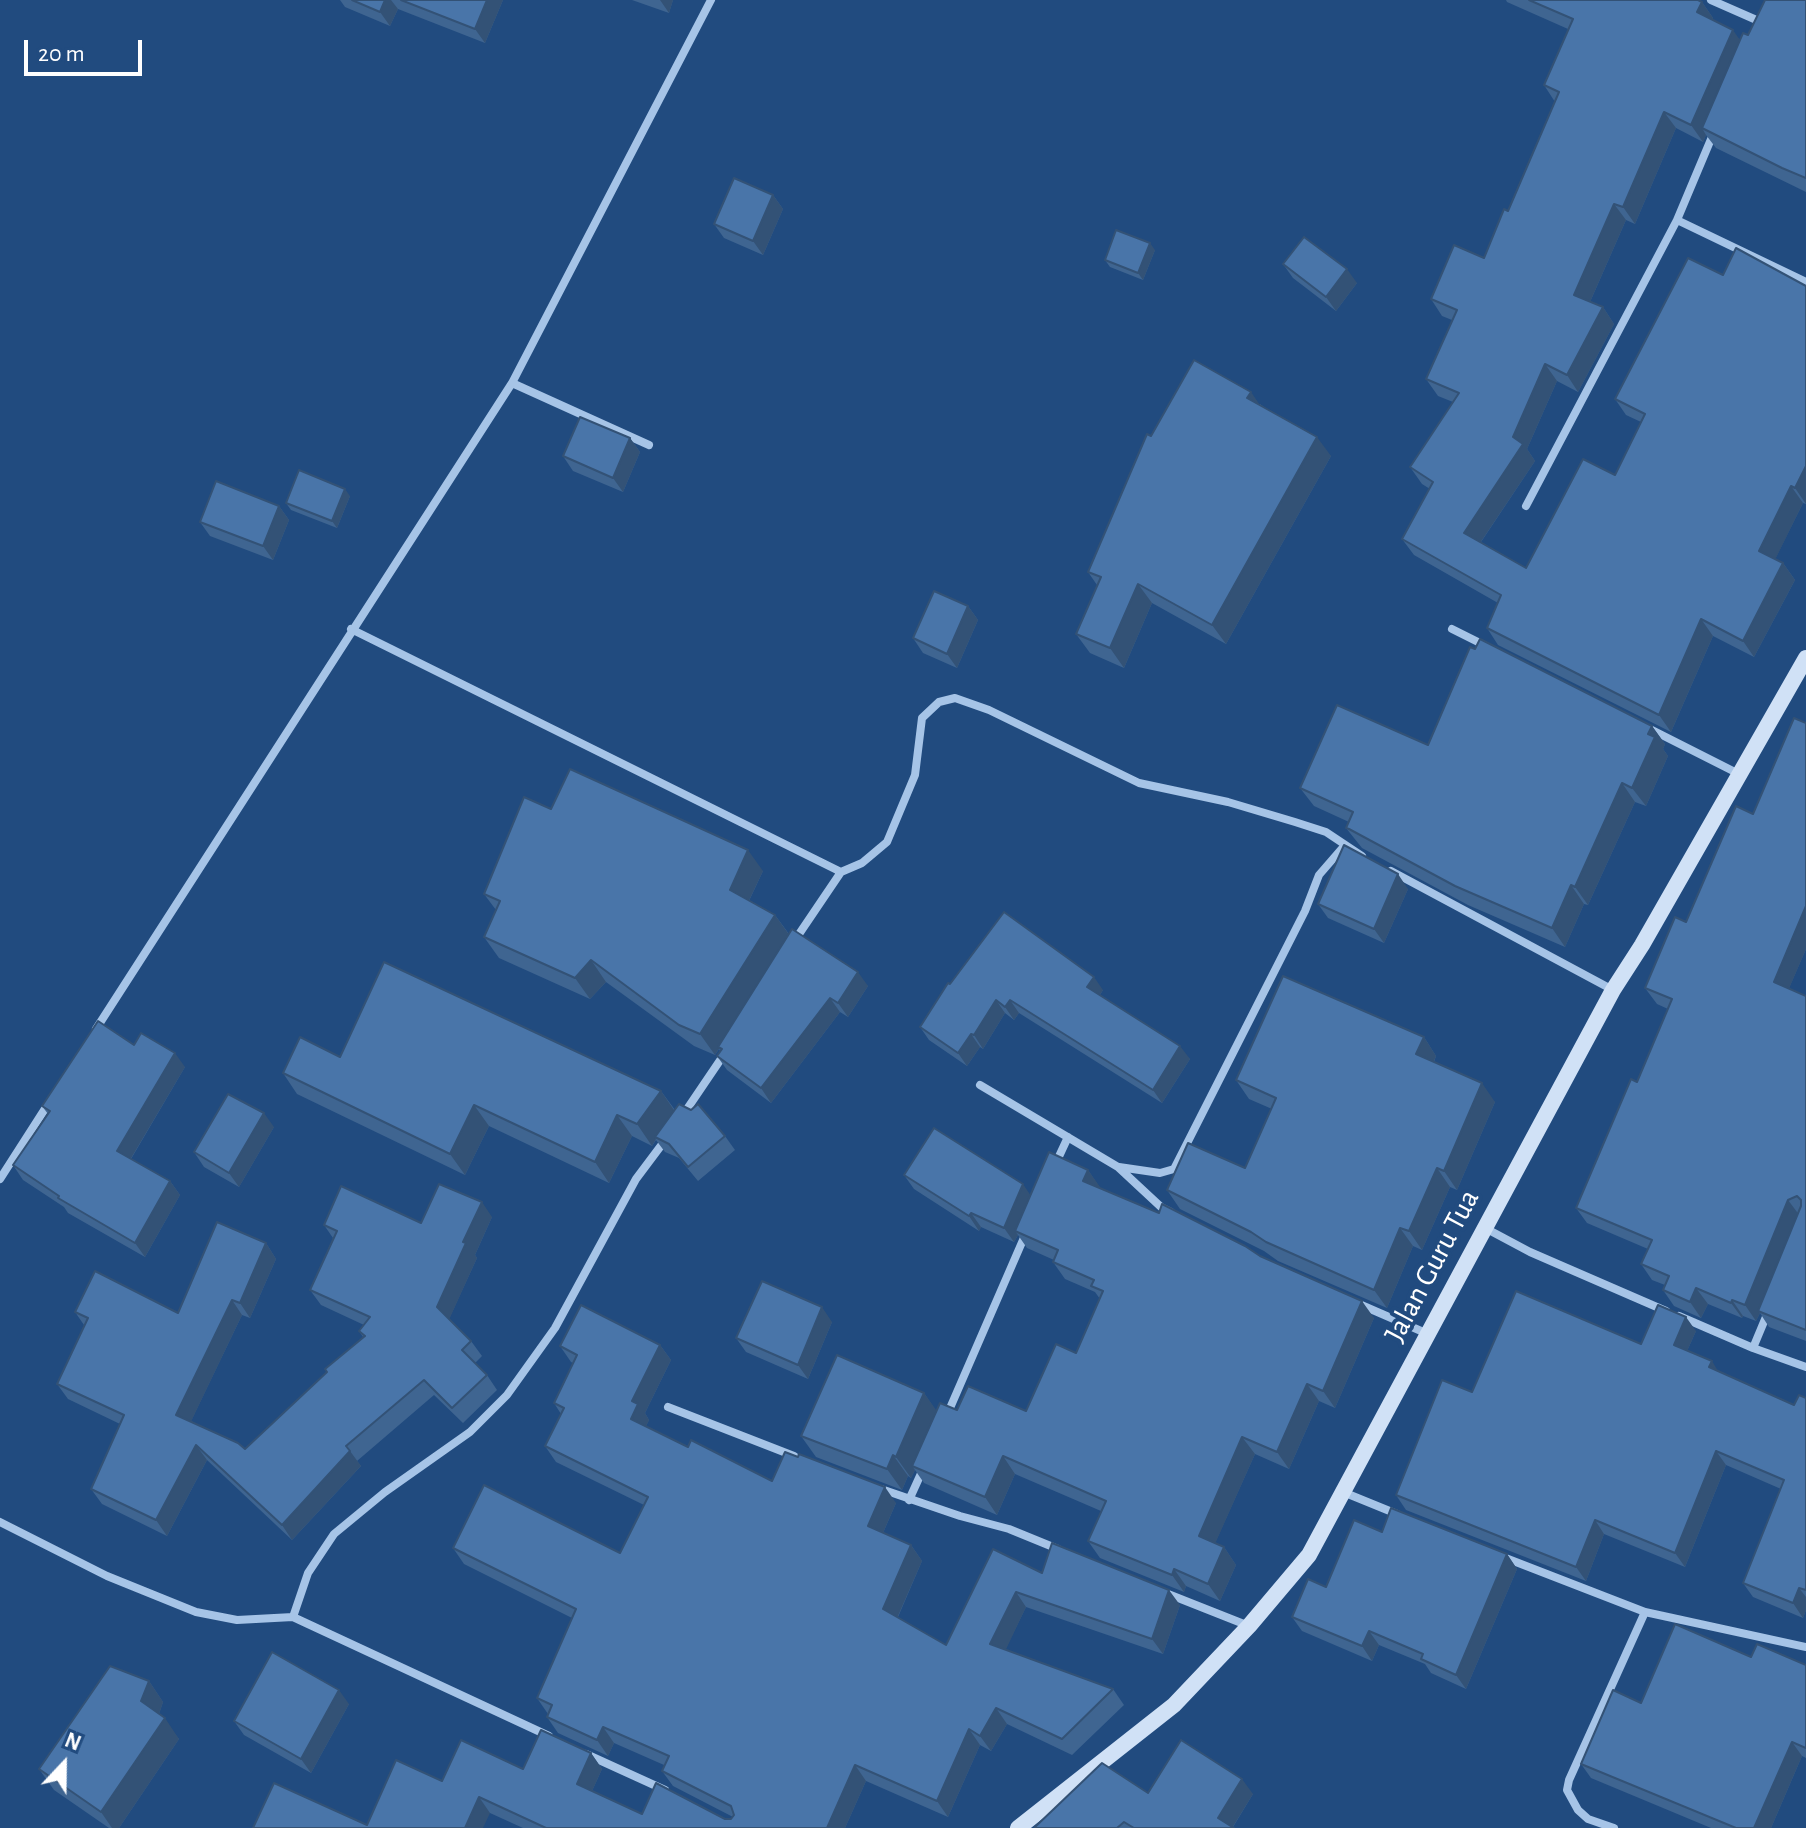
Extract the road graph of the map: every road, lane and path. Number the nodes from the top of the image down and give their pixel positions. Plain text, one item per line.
1 (711, 0) edge
2 (1711, 0) edge
3 (1766, 11) edge
4 (1761, 22) junction
5 (1755, 36) edge
6 (1719, 121) edge
7 (1677, 220) junction
8 (1806, 282) edge
9 (512, 383) junction
10 (649, 445) dead end
11 (1526, 506) dead end
12 (351, 629) junction
13 (1452, 629) dead end
14 (1493, 650) edge
15 (1806, 658) edge
16 (1644, 726) edge
17 (1740, 774) junction
18 (1345, 845) junction
19 (1371, 861) edge
20 (1385, 868) edge
21 (841, 872) junction
22 (786, 956) edge
23 (1613, 990) junction
24 (94, 1032) edge
25 (734, 1039) edge
26 (980, 1085) dead end
27 (51, 1098) edge
28 (678, 1122) edge
29 (669, 1134) edge
30 (1068, 1137) junction
31 (1118, 1167) junction
32 (0, 1179) edge
33 (1049, 1180) edge
34 (1175, 1214) edge
35 (1030, 1224) edge
36 (1485, 1228) junction
37 (1344, 1297) edge
38 (1771, 1305) edge
39 (1428, 1334) junction
40 (1753, 1348) junction
41 (1806, 1367) edge
42 (668, 1407) dead end
43 (941, 1428) edge
44 (928, 1457) edge
45 (810, 1462) edge
46 (867, 1484) edge
47 (1342, 1492) junction
48 (909, 1500) junction
49 (1401, 1516) edge
50 (0, 1522) edge
51 (1488, 1551) edge
52 (1065, 1552) edge
53 (1150, 1586) edge
54 (1645, 1612) junction
55 (293, 1617) junction
56 (1249, 1626) junction
57 (1806, 1647) edge
58 (560, 1741) edge
59 (574, 1748) edge
60 (672, 1793) edge
61 (1588, 1819) junction
62 (1018, 1828) edge
63 (1581, 1828) edge
64 (1614, 1828) edge

1 - 9 street
2 - 4 street
3 - 4 street
4 - 5 street
6 - 7 street
7 - 8 street
7 - 11 street
9 - 10 street
9 - 12 street
12 - 21 street
12 - 24 street
13 - 14 street
15 - 17 main road, Jalan Guru Tua
16 - 17 street
17 - 23 main road, Jalan Guru Tua
18 - 19 street
18 - 21 street
18 - 31 street
20 - 23 street
21 - 22 street
23 - 36 main road, Jalan Guru Tua
25 - 28 street
26 - 30 street
27 - 32 street
29 - 55 street
30 - 31 street
30 - 33 street
31 - 34 street
35 - 43 street
36 - 39 main road, Jalan Guru Tua
36 - 40 street
37 - 39 street
38 - 40 street
39 - 47 main road, Jalan Guru Tua
40 - 41 street
42 - 45 street
44 - 48 street
46 - 48 street
47 - 49 street
47 - 56 main road, Jalan Guru Tua
48 - 52 street
50 - 55 street
51 - 54 street
53 - 56 street
54 - 57 street
54 - 61 street
55 - 58 street
56 - 62 main road, Jalan Guru Tua
59 - 60 street
61 - 63 street
61 - 64 street

